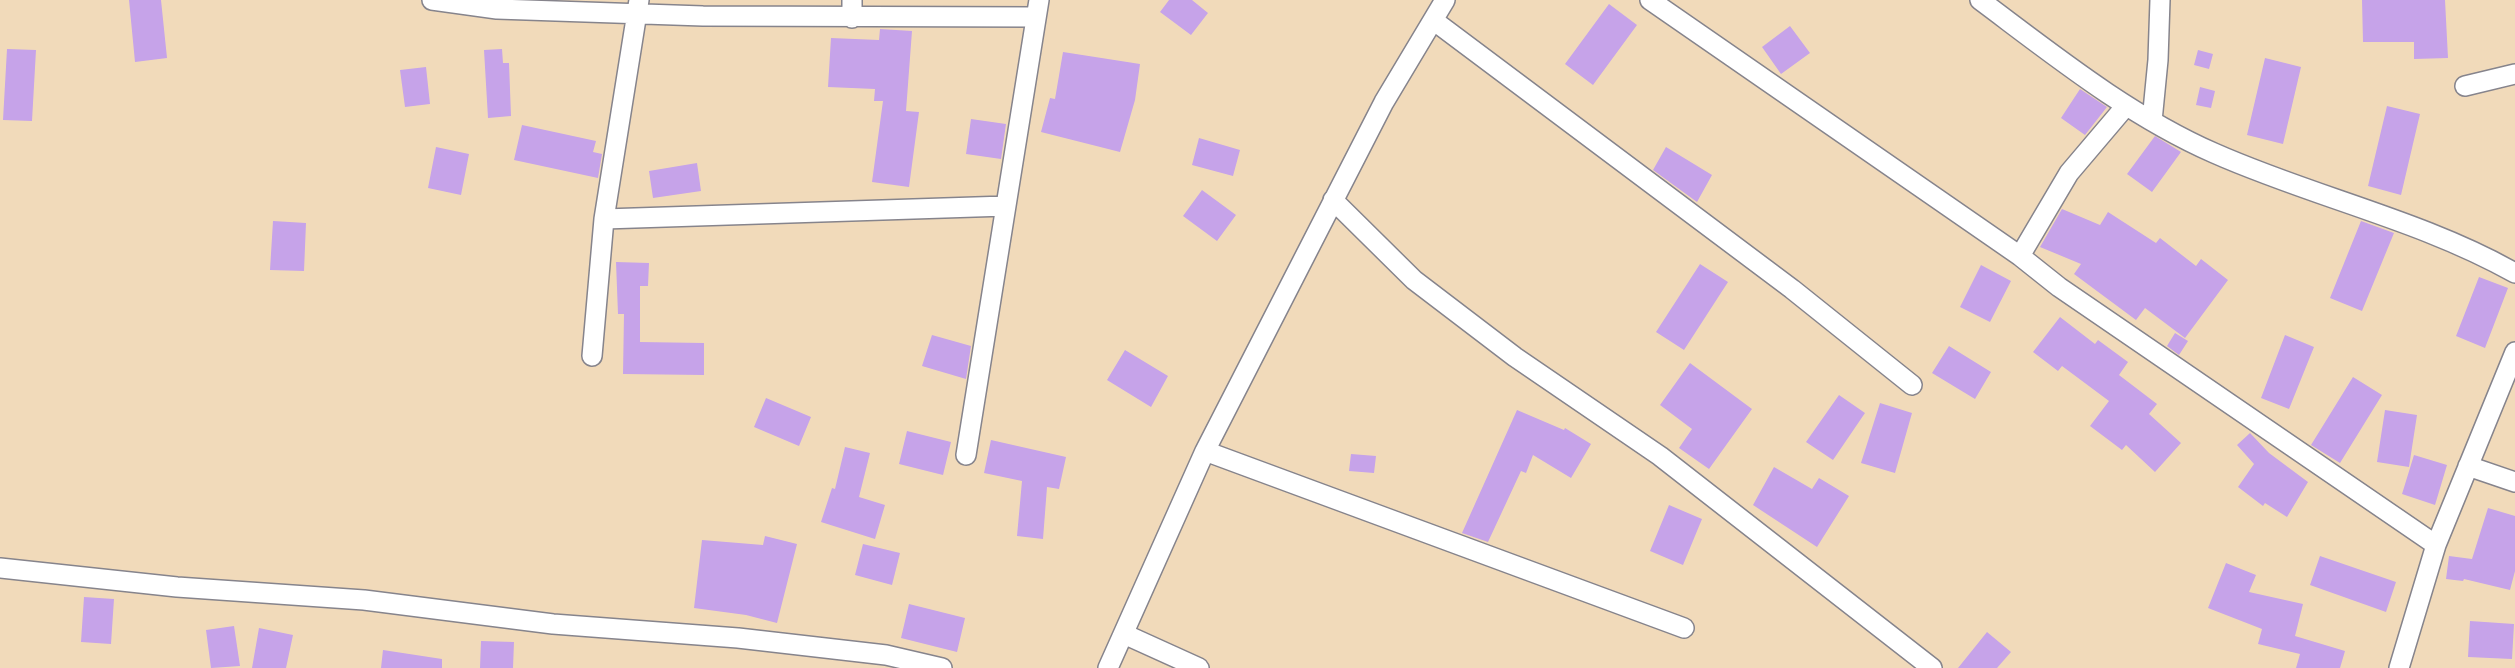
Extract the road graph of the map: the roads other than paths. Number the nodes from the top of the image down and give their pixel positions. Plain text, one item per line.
1 (432, 0) edge
2 (1445, 0) edge
3 (1650, 0) edge
4 (1980, 0) edge
5 (2160, 0) edge
6 (638, 6) edge
7 (852, 9) edge
8 (1037, 9) edge
9 (1433, 20) junction
10 (2515, 74) edge
11 (2465, 86) dead end
12 (2125, 107) junction
13 (2152, 121) junction
14 (1333, 200) junction
15 (1006, 206) junction
16 (604, 219) junction
17 (2020, 256) junction
18 (2515, 272) edge
19 (2515, 352) edge
20 (592, 356) dead end
21 (1912, 385) dead end
22 (1205, 451) junction
23 (966, 455) dead end
24 (2468, 466) junction
25 (2515, 482) edge
26 (2436, 545) junction
27 (0, 568) edge
28 (1684, 628) dead end
29 (1124, 634) junction
30 (2403, 667) edge
31 (942, 668) edge
32 (1108, 668) edge
33 (1199, 668) edge
34 (1932, 668) edge

1 - 6 street
2 - 9 street
3 - 17 street
4 - 12 street
5 - 13 street
6 - 7 street
6 - 16 street
7 - 8 street
8 - 15 street
9 - 14 street
9 - 21 street
10 - 11 street
12 - 13 street
12 - 17 street
13 - 18 street
14 - 22 street
14 - 34 street
15 - 16 street
15 - 23 street
16 - 20 street
17 - 26 street
19 - 24 street
22 - 28 street
22 - 29 street
24 - 25 street
24 - 26 street
26 - 30 street
27 - 31 street
29 - 32 street
29 - 33 street

